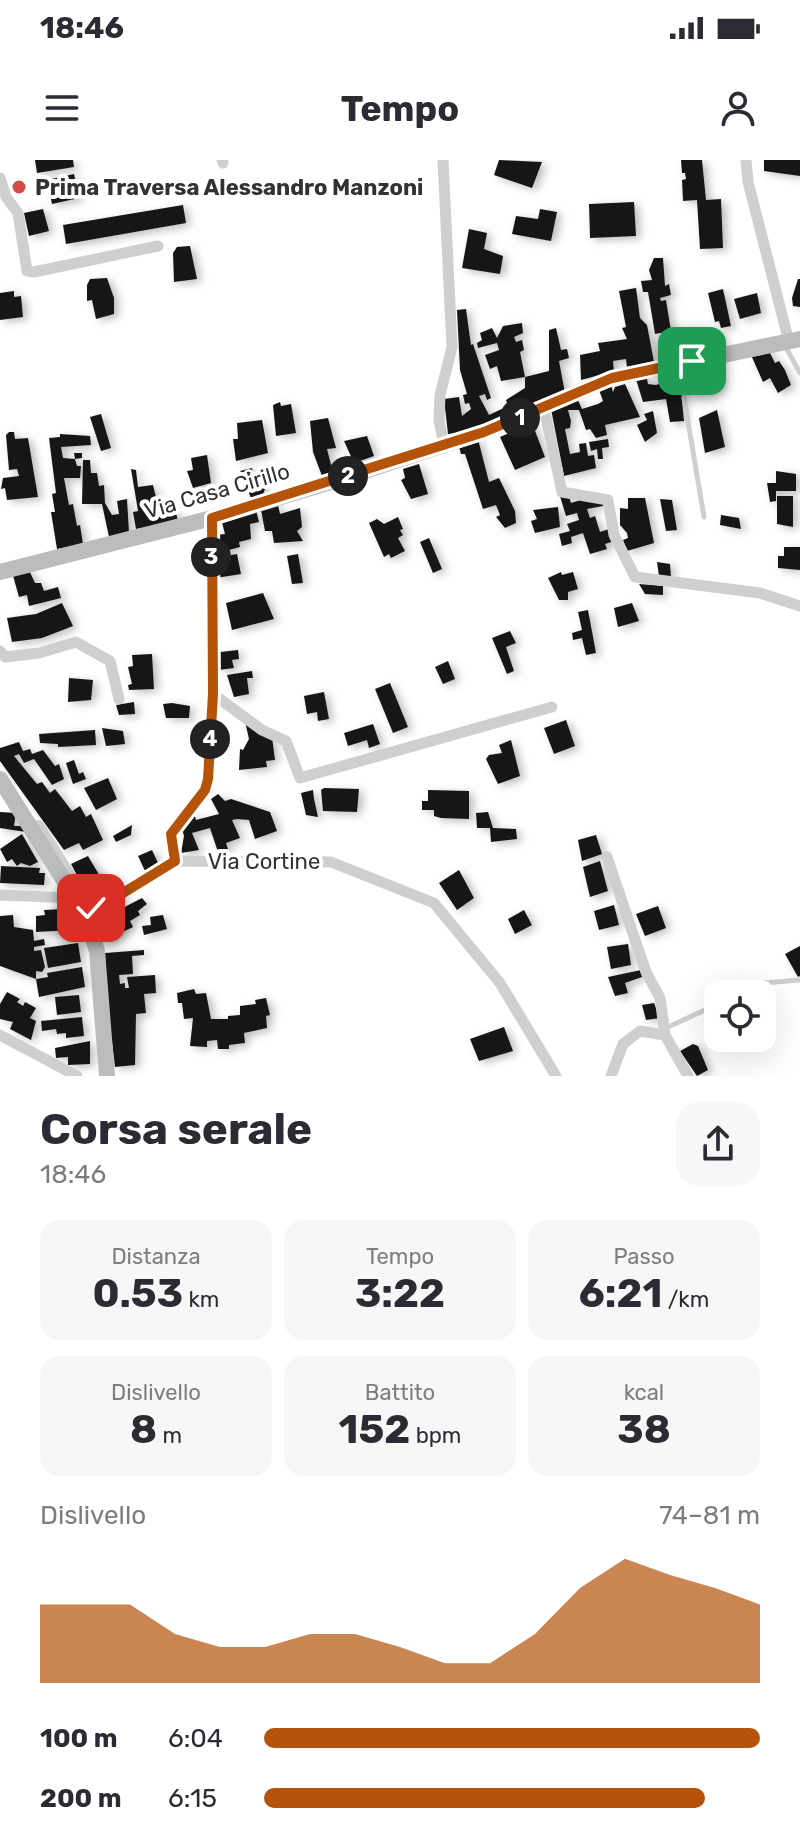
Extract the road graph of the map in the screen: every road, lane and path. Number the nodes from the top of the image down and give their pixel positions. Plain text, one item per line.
1 (443, 160) edge
2 (746, 160) edge
3 (0, 178) edge
4 (158, 246) dead end
5 (791, 341) edge
6 (692, 361) junction
7 (800, 373) edge
8 (544, 408) junction
9 (444, 445) junction
10 (704, 517) dead end
11 (212, 518) junction
12 (0, 572) edge
13 (800, 606) edge
14 (0, 651) edge
15 (213, 694) junction
16 (119, 699) dead end
17 (552, 707) dead end
18 (0, 779) edge
19 (28, 824) junction
20 (607, 857) dead end
21 (175, 861) junction
22 (0, 895) edge
23 (75, 898) junction
24 (800, 980) edge
25 (776, 982) edge
26 (704, 1011) edge
27 (665, 1032) junction
28 (0, 1035) edge
29 (77, 1076) edge
30 (107, 1076) edge
31 (556, 1076) edge
32 (611, 1076) edge
33 (688, 1076) edge

1 - 9 street
2 - 5 street
3 - 4 street
5 - 6 street, Via Casa Cirillo
5 - 7 lane
6 - 8 street, Via Casa Cirillo
6 - 10 lane
8 - 9 street, Via Casa Cirillo
8 - 13 street
9 - 11 street, Via Casa Cirillo
11 - 12 street, Via Casa Cirillo
11 - 15 street
14 - 16 street
15 - 17 street
15 - 21 street
18 - 19 street
19 - 21 street, Via Cortine
19 - 23 street
20 - 27 street
21 - 31 street, Via Cortine
22 - 23 street
23 - 30 street
24 - 25 lane
26 - 27 lane
27 - 32 street
27 - 33 street
28 - 29 street

